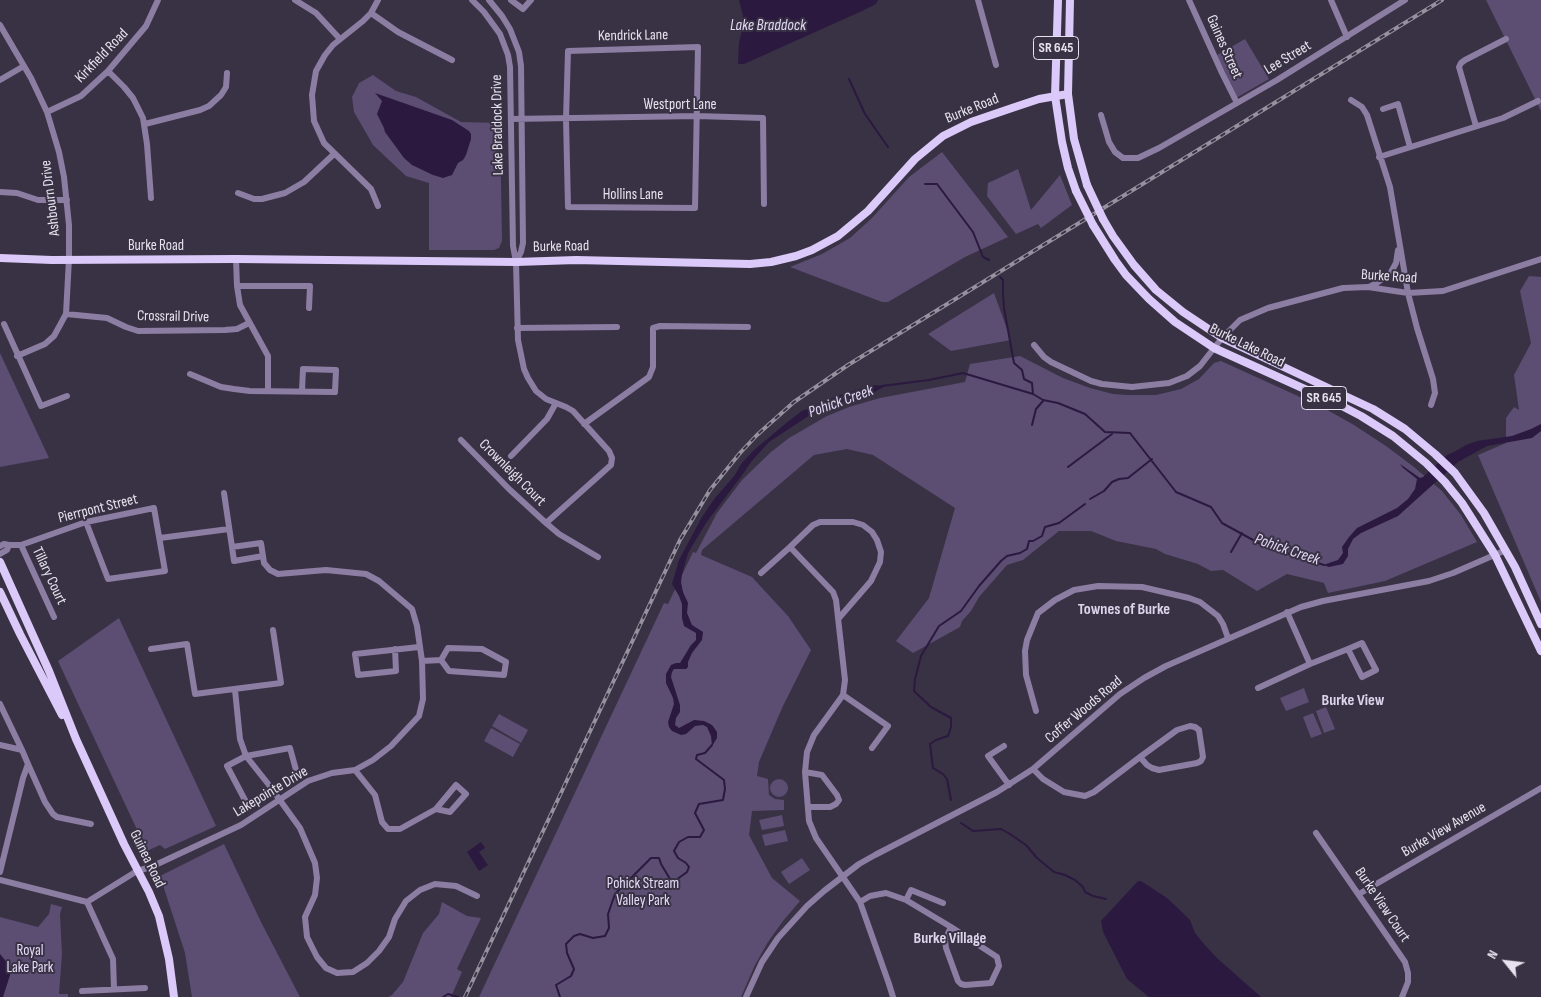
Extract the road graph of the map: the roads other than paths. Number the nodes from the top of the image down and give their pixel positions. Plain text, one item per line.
1 (158, 0) edge
2 (295, 0) edge
3 (378, 0) edge
4 (472, 0) edge
5 (489, 0) edge
6 (511, 0) edge
7 (531, 0) edge
8 (978, 0) edge
9 (1058, 0) edge
10 (1070, 0) edge
11 (1189, 0) edge
12 (1331, 0) edge
13 (1405, 0) edge
14 (370, 12) junction
15 (0, 25) edge
16 (1346, 37) junction
17 (340, 39) junction
18 (1506, 39) dead end
19 (452, 60) dead end
20 (996, 65) dead end
21 (24, 66) junction
22 (108, 71) junction
23 (227, 73) dead end
24 (0, 80) edge
25 (1068, 94) junction
26 (1055, 96) junction
27 (1351, 100) dead end
28 (1538, 101) dead end
29 (1237, 103) junction
30 (1383, 109) dead end
31 (47, 112) junction
32 (1101, 115) dead end
33 (697, 116) junction
34 (511, 119) junction
35 (522, 119) junction
36 (566, 119) junction
37 (145, 124) junction
38 (1476, 126) junction
39 (1410, 147) junction
40 (334, 154) junction
41 (1379, 157) junction
42 (0, 192) edge
43 (238, 193) dead end
44 (151, 198) dead end
45 (67, 200) junction
46 (764, 204) dead end
47 (378, 206) dead end
48 (1399, 244) junction
49 (0, 258) edge
50 (70, 259) junction
51 (236, 259) junction
52 (1541, 259) edge
53 (516, 262) junction
54 (237, 286) junction
55 (1368, 287) junction
56 (1408, 293) junction
57 (309, 308) dead end
58 (66, 314) junction
59 (249, 322) junction
60 (4, 324) dead end
61 (617, 327) dead end
62 (748, 327) dead end
63 (517, 328) junction
64 (1222, 338) junction
65 (1034, 345) dead end
66 (1214, 348) junction
67 (17, 356) junction
68 (190, 374) dead end
69 (268, 391) junction
70 (302, 392) junction
71 (67, 396) dead end
72 (556, 402) junction
73 (1431, 405) dead end
74 (584, 424) junction
75 (461, 440) dead end
76 (511, 456) dead end
77 (224, 493) dead end
78 (86, 522) junction
79 (546, 524) junction
80 (228, 529) junction
81 (160, 538) junction
82 (9, 545) junction
83 (21, 545) junction
84 (0, 546) edge
85 (232, 547) junction
86 (790, 548) junction
87 (1506, 550) junction
88 (0, 554) edge
89 (1495, 555) junction
90 (263, 556) junction
91 (598, 557) dead end
92 (0, 562) edge
93 (761, 573) dead end
94 (0, 592) edge
95 (1287, 612) junction
96 (54, 617) dead end
97 (839, 618) junction
98 (1541, 624) edge
99 (273, 630) dead end
100 (1228, 638) junction
101 (419, 646) junction
102 (151, 649) dead end
103 (395, 649) junction
104 (1348, 649) junction
105 (1541, 651) edge
106 (422, 660) junction
107 (441, 660) junction
108 (1310, 664) junction
109 (1258, 688) dead end
110 (235, 690) junction
111 (844, 695) junction
112 (0, 704) edge
113 (1036, 711) dead end
114 (76, 739) junction
115 (0, 745) edge
116 (1004, 746) dead end
117 (872, 748) dead end
118 (22, 750) junction
119 (246, 756) junction
120 (1140, 757) junction
121 (28, 764) junction
122 (1033, 769) junction
123 (296, 770) dead end
124 (355, 770) junction
125 (805, 772) junction
126 (1009, 785) junction
127 (1541, 788) edge
128 (280, 799) junction
129 (246, 802) dead end
130 (808, 806) junction
131 (436, 810) junction
132 (91, 824) dead end
133 (1316, 833) dead end
134 (138, 871) junction
135 (0, 872) edge
136 (842, 877) junction
137 (0, 880) edge
138 (1359, 894) junction
139 (478, 896) dead end
140 (906, 900) junction
141 (88, 902) junction
142 (860, 902) junction
143 (943, 903) dead end
144 (951, 927) junction
145 (145, 988) dead end
146 (114, 989) junction
147 (82, 991) dead end
148 (174, 997) edge
149 (746, 997) edge
150 (893, 997) edge
151 (1402, 997) edge

1 - 22 street, Kirkfield Road
2 - 17 street
3 - 14 street
4 - 34 street, Lake Braddock Drive
5 - 35 street, Lake Braddock Drive
6 - 7 street
8 - 20 street
9 - 26 main road, Burke Lake Road / SR 645
10 - 25 main road, Burke Lake Road / SR 645
11 - 29 street, Gaines Street
12 - 16 street
13 - 16 street, Lee Street
14 - 17 street
14 - 19 street
15 - 21 street, Ashbourn Drive
16 - 29 street, Lee Street
17 - 40 street
18 - 38 street
21 - 24 street
21 - 31 street, Ashbourn Drive
22 - 31 street, Kirkfield Road
22 - 37 street
23 - 37 street
25 - 26 main road, Burke Road
25 - 64 main road, Burke Lake Road / SR 645, bridge
26 - 53 main road, Burke Road
26 - 66 main road, Burke Lake Road / SR 645, bridge
27 - 41 street
28 - 38 street
29 - 32 street, Lee Street
30 - 39 street
31 - 45 street, Ashbourn Drive
33 - 36 street, Westport Lane
33 - 36 street, Kendrick Lane
33 - 36 street, Hollins Lane
33 - 46 street, Westport Lane
34 - 35 street, Westport Lane
34 - 53 street, Lake Braddock Drive
35 - 36 street, Westport Lane
35 - 53 street, Lake Braddock Drive
37 - 44 street
38 - 39 street
39 - 41 street
40 - 43 street
40 - 47 street
41 - 48 street
42 - 45 street
45 - 50 street, Ashbourn Drive
48 - 55 street
48 - 56 street
49 - 50 main road, Burke Road
50 - 51 main road, Burke Road
50 - 58 street, Ashbourn Drive
51 - 53 main road, Burke Road
51 - 54 street
52 - 56 street, Burke Road
53 - 63 street, Lake Braddock Drive
54 - 57 street
54 - 59 street
55 - 56 street, Burke Road
55 - 64 street, Burke Road
56 - 73 street
58 - 59 street, Crossrail Drive
58 - 67 street, Ashbourn Drive
59 - 69 street
60 - 67 street
61 - 63 street
62 - 74 street
63 - 72 street, Lake Braddock Drive
64 - 66 street, Burke Road
64 - 87 main road, Burke Lake Road / SR 645
65 - 66 street, Burke Road
66 - 89 main road, Burke Lake Road / SR 645
67 - 71 street
68 - 69 street
69 - 70 street
70 - 70 street
72 - 74 street, Crownleigh Court
72 - 76 street
74 - 79 street, Crownleigh Court
75 - 79 street, Crownleigh Court
77 - 80 street
78 - 81 street, Pierrpont Street
78 - 81 street
78 - 83 street, Pierrpont Street
79 - 91 street, Crownleigh Court
80 - 81 street
80 - 85 street
82 - 83 street, Pierrpont Street
82 - 84 street, Pierrpont Street
82 - 88 street
83 - 96 street, Tillary Court
85 - 90 street
85 - 90 street
86 - 93 street
86 - 97 street
86 - 97 street
87 - 89 street, Coffer Woods Road
87 - 98 main road, Burke Lake Road / SR 645
89 - 95 street, Coffer Woods Road
89 - 105 main road, Burke Lake Road / SR 645
90 - 101 street, Lakepointe Drive
92 - 114 main road, Guinea Road
94 - 114 main road, Guinea Road
95 - 100 street, Coffer Woods Road
95 - 108 street
97 - 111 street
99 - 110 street
100 - 113 street
100 - 122 street, Coffer Woods Road
101 - 103 street
101 - 106 street, Lakepointe Drive
102 - 110 street
103 - 103 street
104 - 104 street
104 - 108 street
106 - 107 street
106 - 124 street, Lakepointe Drive
107 - 107 street
108 - 109 street
110 - 119 street
111 - 117 street
111 - 125 street
112 - 118 street
114 - 134 main road, Guinea Road
115 - 118 street
116 - 126 street
118 - 121 street
119 - 123 street
119 - 128 street
119 - 129 street
120 - 120 street
120 - 122 street
121 - 132 street
121 - 135 street
122 - 126 street, Coffer Woods Road
124 - 128 street, Lakepointe Drive
124 - 131 street
125 - 130 street
125 - 130 street
126 - 136 street, Coffer Woods Road
127 - 138 street, Burke View Avenue
128 - 134 street, Lakepointe Drive
128 - 139 street
130 - 136 street
131 - 131 street
133 - 138 street, Burke View Court
134 - 141 street, Lakepointe Drive
134 - 148 main road, Guinea Road
136 - 142 street
136 - 149 street, Coffer Woods Road
137 - 141 street
138 - 151 street, Burke View Court
140 - 142 street
140 - 143 street
140 - 144 street
141 - 146 street
142 - 150 street
144 - 144 street
145 - 146 street
146 - 147 street

